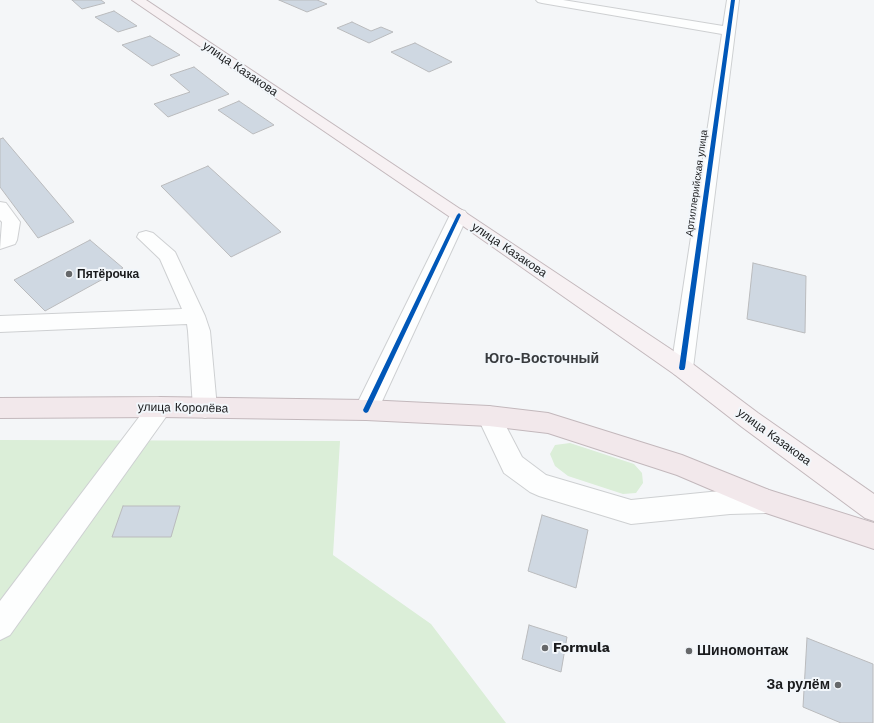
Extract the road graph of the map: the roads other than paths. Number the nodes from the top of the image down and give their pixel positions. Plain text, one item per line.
1 (138, 0) edge
2 (542, 0) edge
3 (732, 0) edge
4 (728, 31) junction
5 (0, 207) edge
6 (458, 215) junction
7 (146, 237) dead end
8 (0, 243) edge
9 (195, 316) junction
10 (0, 324) edge
11 (682, 368) junction
12 (160, 407) junction
13 (0, 408) edge
14 (205, 408) junction
15 (366, 410) junction
16 (490, 416) junction
17 (766, 501) junction
18 (874, 509) edge
19 (874, 536) edge
20 (0, 625) edge

1 - 6 main road, улица Казакова
2 - 4 street
3 - 4 street, Артиллерийская улица
4 - 11 street, Артиллерийская улица
5 - 8 street
6 - 11 main road, улица Казакова
6 - 15 street
7 - 9 street
9 - 10 street
9 - 14 street
11 - 18 main road, улица Казакова
12 - 13 highway, улица Королёва
12 - 14 highway, улица Королёва
12 - 20 street
14 - 15 highway, улица Королёва
15 - 16 highway, улица Королёва
16 - 17 highway, улица Королёва
16 - 17 street
17 - 19 highway, улица Королёва

